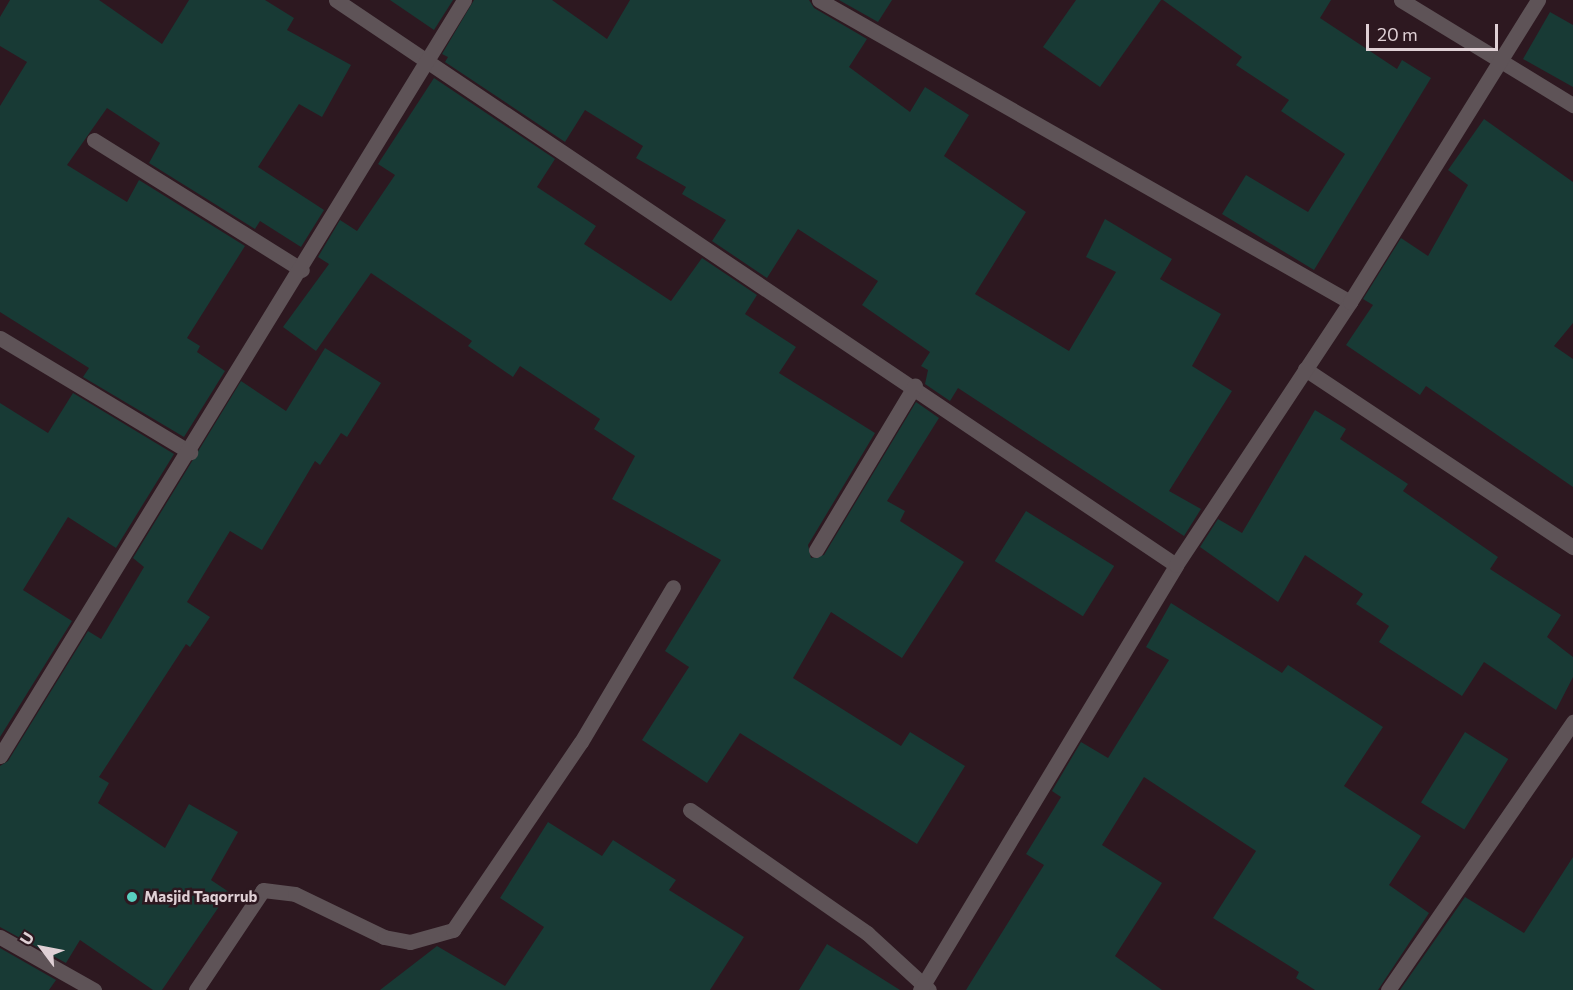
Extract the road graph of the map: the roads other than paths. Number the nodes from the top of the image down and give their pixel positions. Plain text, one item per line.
1 (336, 0) edge
2 (464, 0) edge
3 (819, 0) edge
4 (1401, 0) edge
5 (1538, 0) edge
6 (426, 62) junction
7 (1499, 62) junction
8 (1573, 105) edge
9 (94, 140) dead end
10 (302, 270) junction
11 (1350, 302) junction
12 (0, 338) edge
13 (1305, 369) junction
14 (915, 385) junction
15 (190, 452) junction
16 (1573, 547) edge
17 (816, 550) dead end
18 (1176, 565) junction
19 (673, 587) dead end
20 (1573, 722) edge
21 (0, 756) edge
22 (690, 810) dead end
23 (0, 936) edge
24 (924, 989) edge
25 (94, 990) edge
26 (196, 990) edge
27 (1388, 990) edge

1 - 6 street
2 - 6 street
3 - 11 street
4 - 7 street
5 - 7 street
6 - 10 street
6 - 14 street
7 - 8 street
7 - 11 street
9 - 10 street
10 - 15 street
11 - 13 street
12 - 15 street
13 - 16 street
13 - 18 street
14 - 17 street
14 - 18 street
15 - 21 street
18 - 24 street
19 - 26 street
20 - 27 street
22 - 24 street
23 - 25 street

